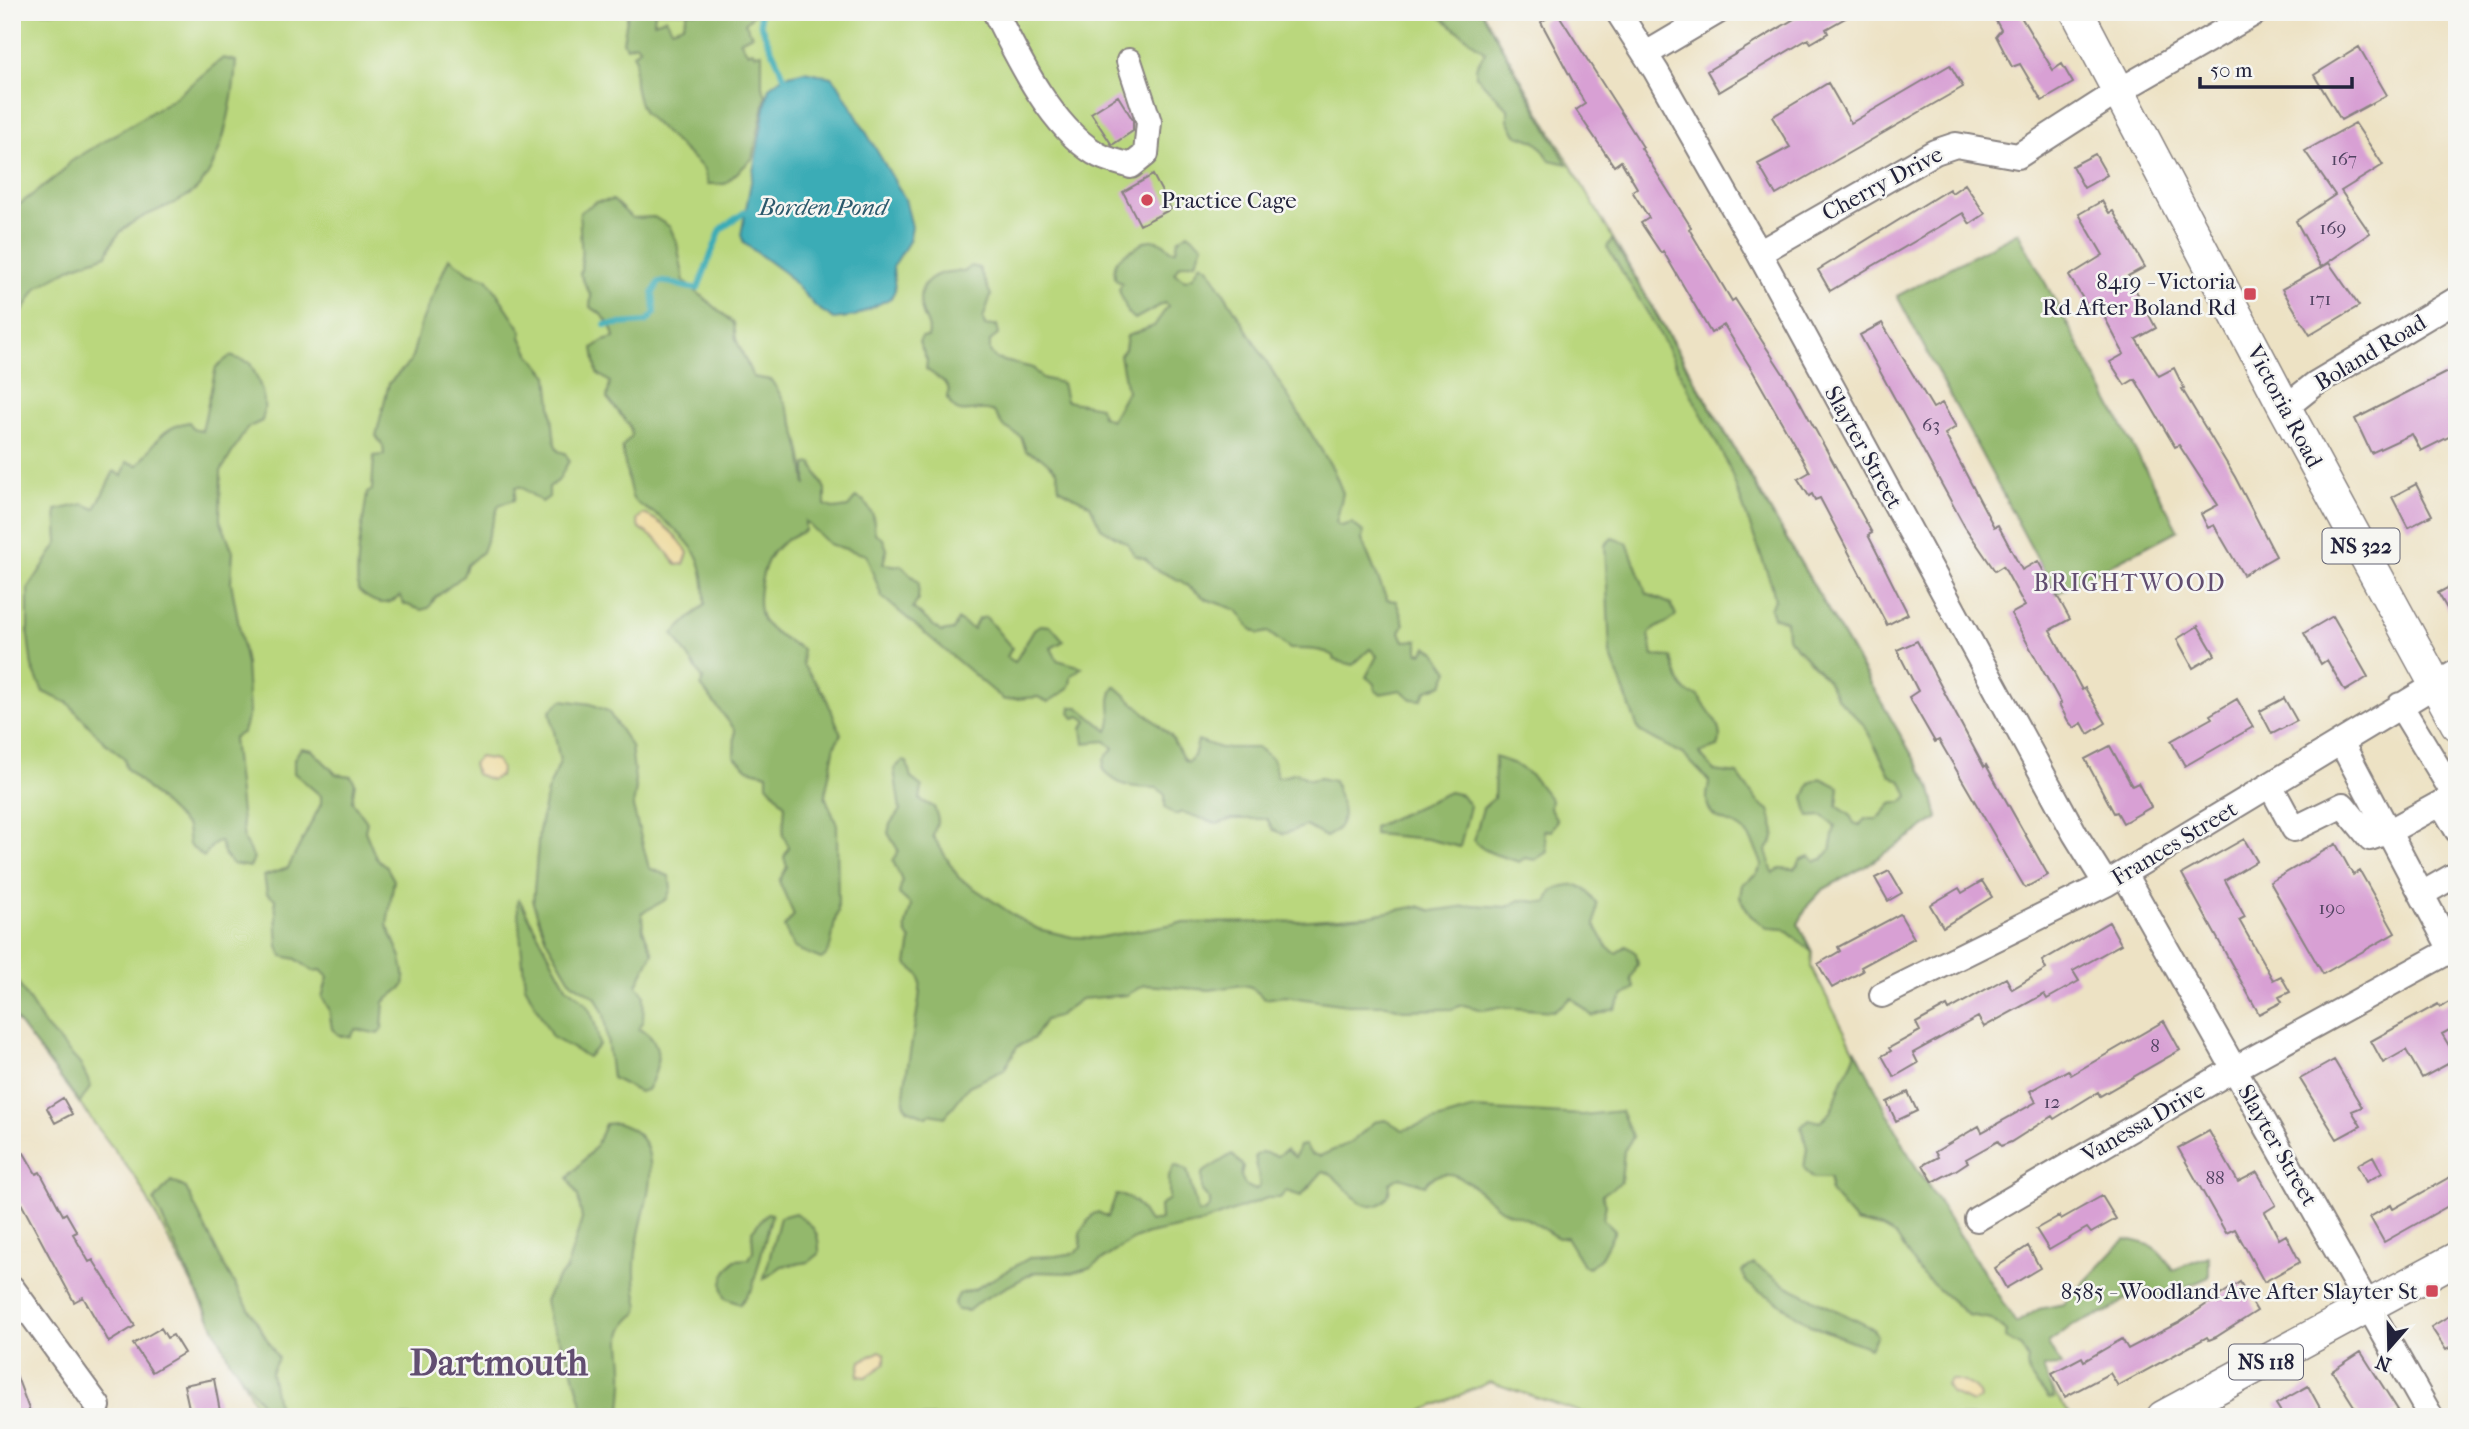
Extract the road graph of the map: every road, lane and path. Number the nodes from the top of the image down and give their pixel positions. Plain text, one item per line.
1 (995, 12) edge
2 (1618, 12) edge
3 (1717, 12) edge
4 (2077, 12) edge
5 (2256, 12) edge
6 (1646, 54) junction
7 (1129, 61) dead end
8 (2119, 91) junction
9 (1759, 253) junction
10 (2457, 299) edge
11 (2285, 408) junction
12 (2447, 678) edge
13 (2400, 705) junction
14 (2457, 724) edge
15 (2341, 742) junction
16 (2270, 785) junction
17 (2457, 799) edge
18 (2457, 830) edge
19 (2390, 831) junction
20 (2457, 874) edge
21 (2115, 879) junction
22 (2422, 894) junction
23 (2454, 948) edge
24 (1882, 995) dead end
25 (2234, 1069) junction
26 (1978, 1219) dead end
27 (2457, 1258) edge
28 (12, 1288) edge
29 (2368, 1306) junction
30 (98, 1406) dead end
31 (2163, 1417) edge
32 (2431, 1417) edge

1 - 7 street
2 - 6 street, Slayter Street
3 - 6 street
4 - 8 main road, Victoria Road / NS 322
5 - 8 street, Cherry Drive
6 - 9 street, Slayter Street
8 - 9 street, Cherry Drive
8 - 11 main road, Victoria Road / NS 322
9 - 21 street, Slayter Street
10 - 11 street, Boland Road
11 - 12 main road, Victoria Road / NS 322
12 - 13 street, Frances Street
12 - 14 main road, Victoria Road / NS 322
13 - 15 street, Frances Street
13 - 17 street
15 - 16 street, Frances Street
15 - 19 street
16 - 19 street
16 - 21 street, Frances Street
18 - 19 street
19 - 22 street
20 - 22 street
21 - 24 street, Frances Street
21 - 25 street, Slayter Street
22 - 23 street
23 - 25 street, Vanessa Drive
25 - 26 street, Vanessa Drive
25 - 29 street, Slayter Street
27 - 29 main road, NS 118
28 - 30 street
29 - 31 main road, NS 118
29 - 32 street, Slayter Street

